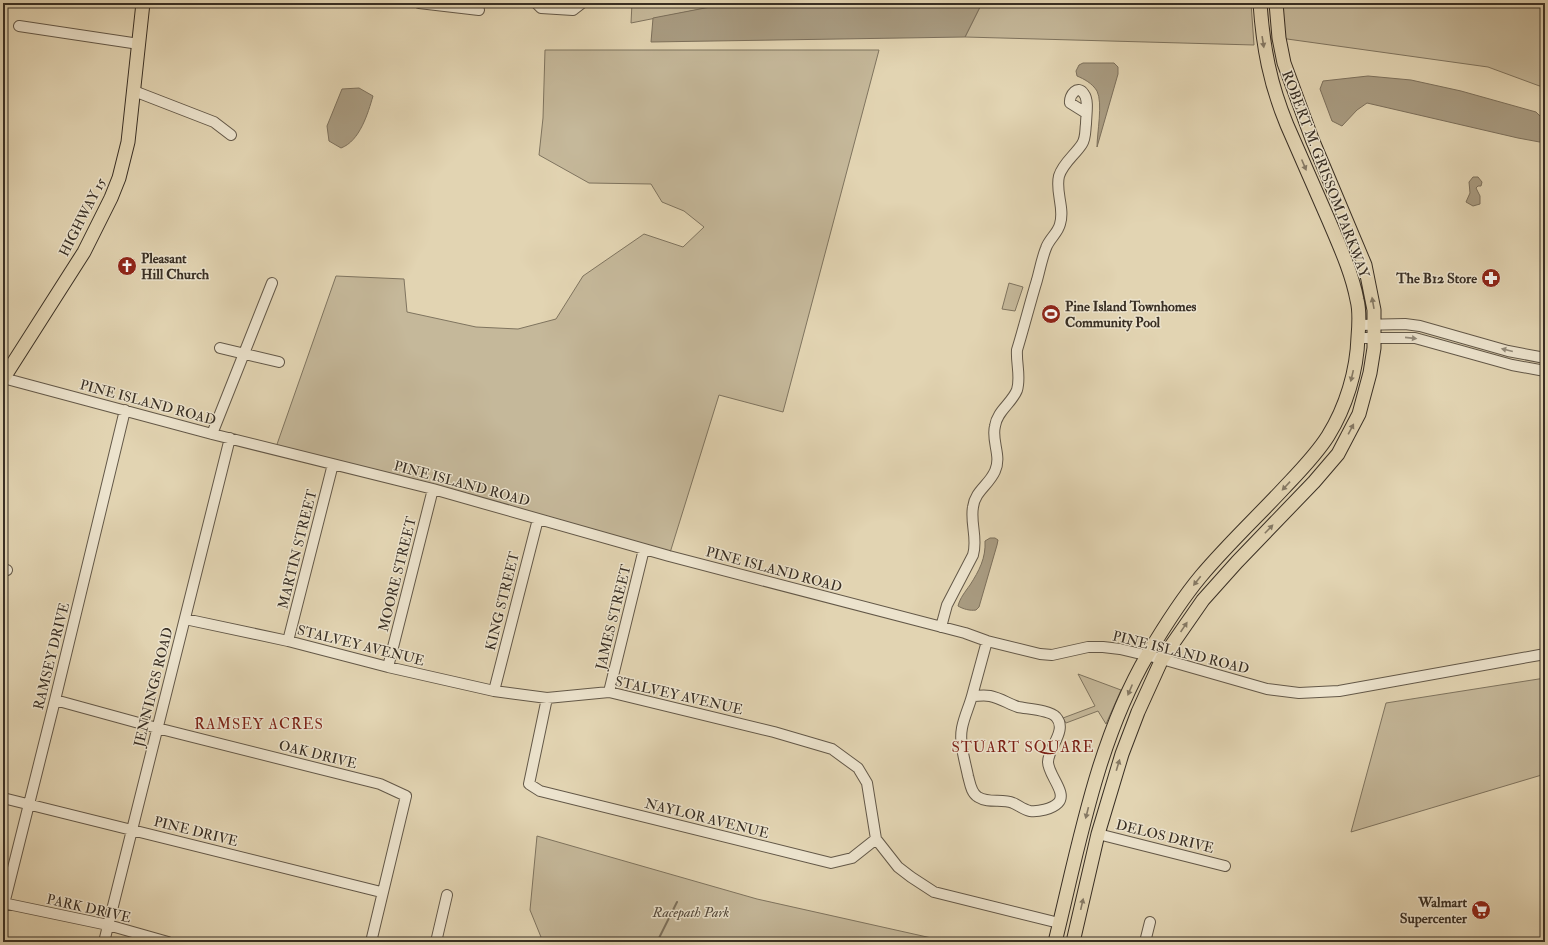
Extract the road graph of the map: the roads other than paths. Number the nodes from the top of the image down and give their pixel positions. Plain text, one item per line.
1 (143, 3) edge
2 (419, 3) edge
3 (536, 3) edge
4 (582, 3) edge
5 (1260, 3) edge
6 (1276, 3) edge
7 (479, 10) dead end
8 (19, 26) dead end
9 (139, 44) junction
10 (134, 91) junction
11 (1086, 113) dead end
12 (231, 135) dead end
13 (272, 283) dead end
14 (1375, 324) junction
15 (1358, 332) junction
16 (1455, 336) junction
17 (1374, 338) junction
18 (220, 348) dead end
19 (1453, 349) junction
20 (244, 353) junction
21 (1545, 358) edge
22 (279, 362) dead end
23 (1545, 371) edge
24 (3, 378) edge
25 (124, 410) junction
26 (212, 434) junction
27 (230, 438) junction
28 (333, 464) junction
29 (433, 489) junction
30 (538, 519) junction
31 (644, 549) junction
32 (185, 619) junction
33 (941, 627) junction
34 (987, 640) junction
35 (288, 641) junction
36 (1545, 654) edge
37 (1147, 655) junction
38 (1162, 659) junction
39 (388, 667) junction
40 (494, 691) junction
41 (609, 692) junction
42 (972, 696) junction
43 (547, 698) junction
44 (56, 700) junction
45 (158, 728) junction
46 (1096, 776) junction
47 (1112, 785) junction
48 (3, 798) edge
49 (29, 805) junction
50 (132, 829) junction
51 (1098, 834) junction
52 (876, 839) junction
53 (1225, 866) dead end
54 (381, 892) junction
55 (447, 895) dead end
56 (3, 905) edge
57 (1150, 922) dead end
58 (1060, 923) junction
59 (108, 925) junction
60 (104, 942) edge
61 (168, 942) edge
62 (371, 942) edge
63 (436, 942) edge
64 (1055, 942) edge
65 (1075, 942) edge
66 (1145, 942) edge

1 - 9 main road, HIGHWAY 15
2 - 7 street
3 - 4 street
5 -> 15 main road, ROBERT M. GRISSOM PARKWAY
14 -> 6 main road, ROBERT M. GRISSOM PARKWAY
8 - 9 street
9 - 10 main road, HIGHWAY 15
10 - 12 street
10 - 24 main road, HIGHWAY 15
11 - 33 street
13 - 20 street
14 - 15 street
14 - 16 street
14 - 17 main road, ROBERT M. GRISSOM PARKWAY
15 - 17 street
15 -> 37 main road, ROBERT M. GRISSOM PARKWAY
16 - 19 street
21 -> 16 street
17 -> 19 street
38 -> 17 main road, ROBERT M. GRISSOM PARKWAY
18 - 20 street
19 - 23 street
20 - 22 street
20 - 26 street
24 - 25 street, PINE ISLAND ROAD
25 - 26 street, PINE ISLAND ROAD
25 - 44 street, RAMSEY DRIVE
26 - 27 street, PINE ISLAND ROAD
27 - 28 street, PINE ISLAND ROAD
27 - 32 street, JENNINGS ROAD
28 - 29 street, PINE ISLAND ROAD
28 - 35 street, MARTIN STREET
29 - 30 street, PINE ISLAND ROAD
29 - 39 street, MOORE STREET
30 - 31 street, PINE ISLAND ROAD
30 - 40 street, KING STREET
31 - 33 street, PINE ISLAND ROAD
31 - 41 street, JAMES STREET
32 - 35 street, STALVEY AVENUE
32 - 45 street, JENNINGS ROAD
33 - 34 street, PINE ISLAND ROAD
34 - 37 street, PINE ISLAND ROAD
34 - 42 street
35 - 39 street, STALVEY AVENUE
36 - 38 street, PINE ISLAND ROAD
37 - 38 street, PINE ISLAND ROAD
37 -> 46 main road, ROBERT M. GRISSOM PARKWAY
47 -> 38 main road, ROBERT M. GRISSOM PARKWAY
39 - 40 street, STALVEY AVENUE
40 - 43 street, STALVEY AVENUE
41 - 43 street, STALVEY AVENUE
41 - 52 street, STALVEY AVENUE
42 - 42 street
43 - 52 street, NAYLOR AVENUE
44 - 45 street, OAK DRIVE
44 - 49 street, RAMSEY DRIVE
45 - 50 street, JENNINGS ROAD
45 - 54 street, OAK DRIVE
46 - 47 main road
46 -> 58 main road, ROBERT M. GRISSOM PARKWAY
47 - 51 main road, ROBERT M. GRISSOM PARKWAY
48 - 49 street, PINE DRIVE
49 - 50 street, PINE DRIVE
49 - 56 street, RAMSEY DRIVE
50 - 54 street, PINE DRIVE
50 - 59 street, JENNINGS ROAD
51 - 53 street, DELOS DRIVE
65 -> 51 main road, ROBERT M. GRISSOM PARKWAY
52 - 58 street
54 - 62 street
55 - 63 street
56 - 59 street, PARK DRIVE
57 - 66 street
58 - 64 main road, ROBERT M. GRISSOM PARKWAY
59 - 60 street, JENNINGS ROAD
59 - 61 street, PARK DRIVE

